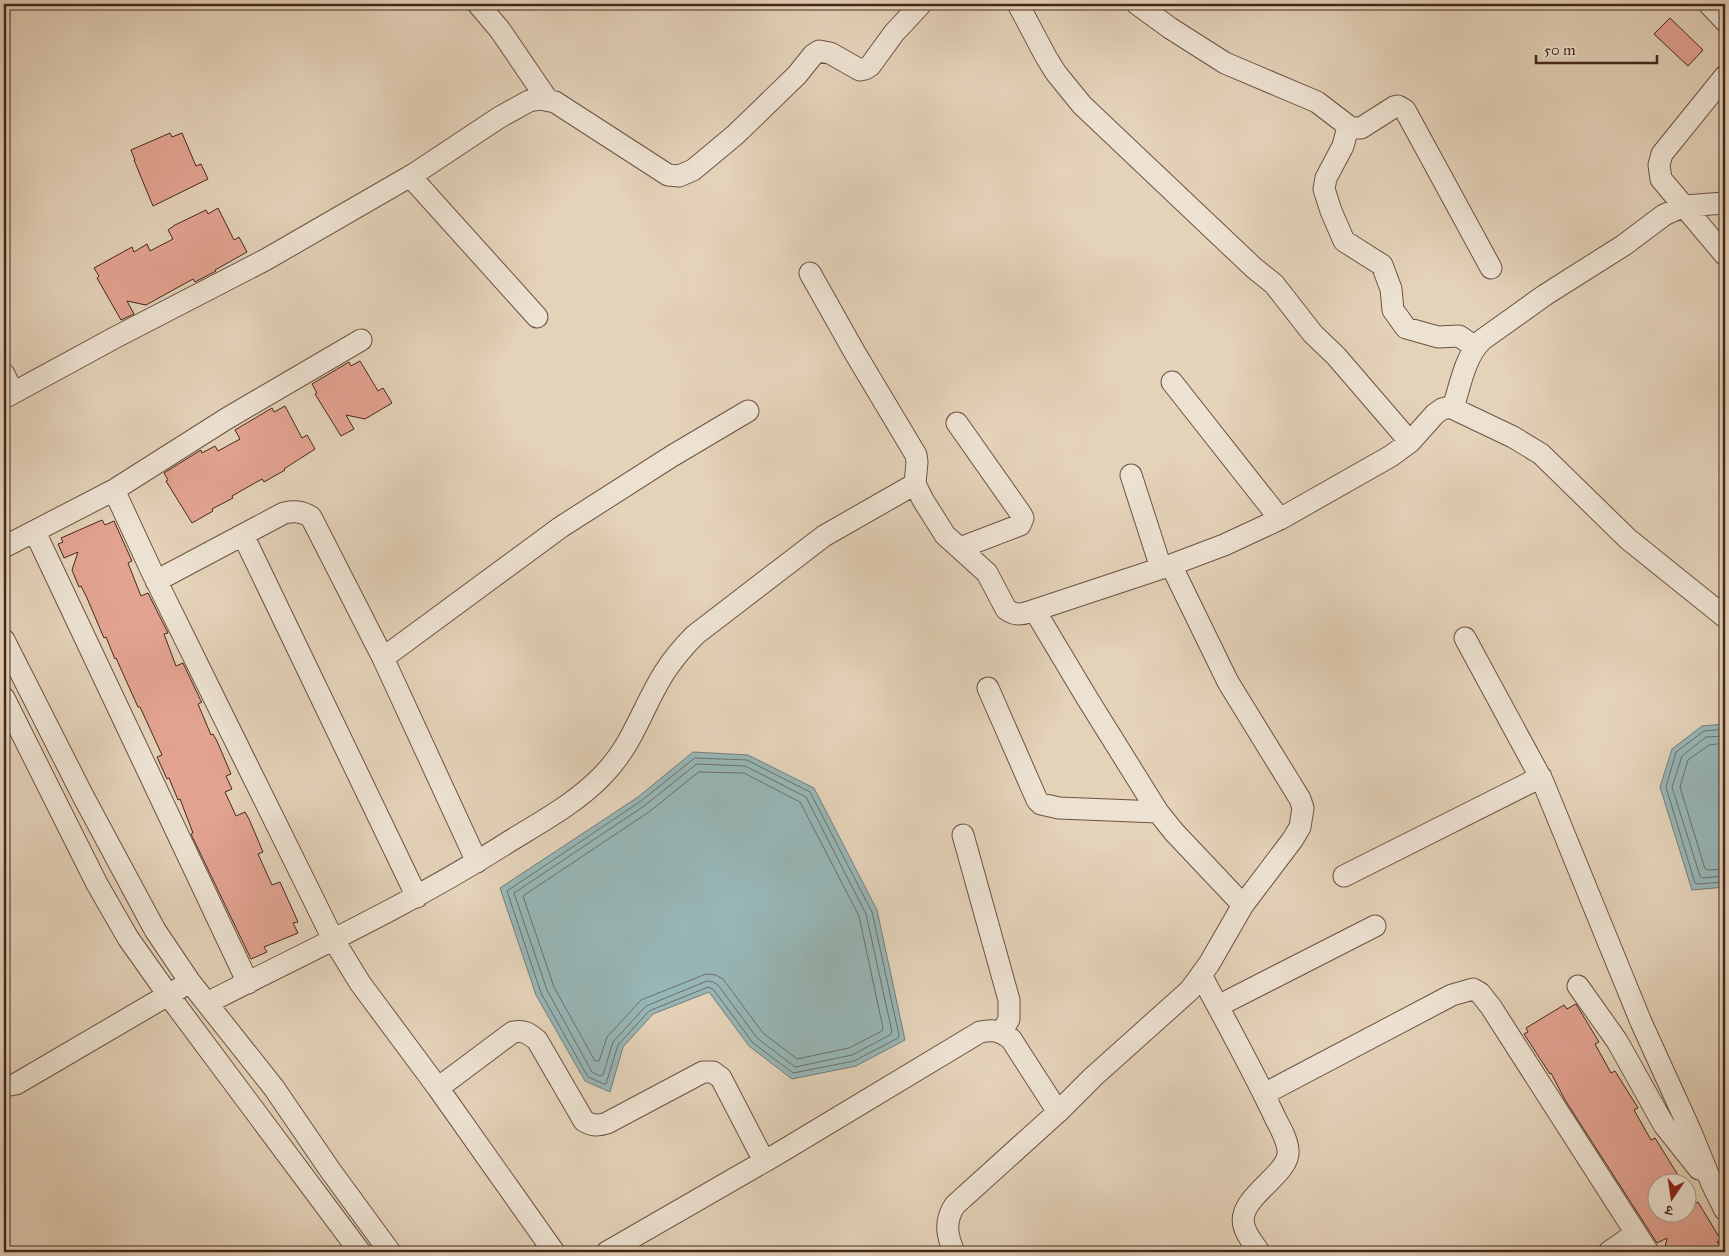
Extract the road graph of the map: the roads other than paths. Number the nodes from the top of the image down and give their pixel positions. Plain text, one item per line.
1 (478, 4) edge
2 (921, 4) edge
3 (1018, 4) edge
4 (1137, 4) edge
5 (1709, 4) edge
6 (1725, 20) edge
7 (1725, 76) edge
8 (548, 99) junction
9 (1348, 127) junction
10 (410, 176) junction
11 (1725, 203) edge
12 (1684, 206) junction
13 (1725, 255) edge
14 (1491, 268) dead end
15 (810, 273) dead end
16 (537, 317) dead end
17 (361, 340) dead end
18 (1475, 347) junction
19 (1172, 382) dead end
20 (7, 389) edge
21 (1453, 408) junction
22 (748, 411) dead end
23 (957, 423) dead end
24 (1410, 442) junction
25 (1131, 475) dead end
26 (915, 484) junction
27 (114, 490) junction
28 (1280, 519) junction
29 (36, 532) junction
30 (243, 535) junction
31 (4, 547) edge
32 (960, 548) junction
33 (1166, 566) junction
34 (156, 581) junction
35 (1035, 610) junction
36 (1725, 617) edge
37 (1465, 638) dead end
38 (4, 640) edge
39 (384, 658) junction
40 (988, 688) dead end
41 (4, 698) edge
42 (1541, 777) junction
43 (1158, 812) junction
44 (963, 835) dead end
45 (477, 862) junction
46 (1344, 876) dead end
47 (417, 897) junction
48 (1243, 905) junction
49 (1375, 926) dead end
50 (333, 939) junction
51 (1201, 975) junction
52 (190, 982) junction
53 (248, 982) junction
54 (1578, 986) dead end
55 (169, 996) junction
56 (207, 1003) junction
57 (1218, 1006) junction
58 (1002, 1032) junction
59 (4, 1086) edge
60 (438, 1088) junction
61 (1264, 1094) junction
62 (1058, 1112) junction
63 (764, 1161) junction
64 (1712, 1184) junction
65 (1725, 1210) edge
66 (1635, 1234) junction
67 (360, 1252) edge
68 (390, 1252) edge
69 (554, 1252) edge
70 (607, 1252) edge
71 (954, 1252) edge
72 (1259, 1252) edge
73 (1609, 1252) edge
74 (1648, 1252) edge

1 - 8 street
2 - 8 street
3 - 24 street
4 - 9 street
5 - 6 street
7 - 12 street
8 - 10 street
9 - 14 street
9 - 18 street
10 - 16 street
10 - 20 street
11 - 12 street
12 - 13 street
12 - 18 street
15 - 26 street
17 - 27 street
18 - 21 street
19 - 28 street
21 - 24 street
21 - 36 street
22 - 39 street
23 - 32 street
24 - 28 street
25 - 33 street
26 - 32 street
26 - 45 street
27 - 29 street
27 - 34 street
28 - 33 street
29 - 31 street
29 - 53 street
30 - 34 street
30 - 39 street
30 - 47 street
32 - 35 street
33 - 35 street
33 - 48 street
34 - 50 street
35 - 43 street
37 - 42 street
38 - 52 street
39 - 45 street
40 - 43 street
41 - 55 street
42 - 46 street
42 - 64 street
43 - 48 street
44 - 58 street
45 - 47 street
47 - 50 street
48 - 51 street
49 - 57 street
50 - 53 street
50 - 60 street
51 - 57 street
51 - 62 street
52 - 55 street
52 - 56 street
53 - 56 street
54 - 64 street
55 - 59 street
55 - 67 street
56 - 68 street
57 - 61 street
58 - 62 street
58 - 63 street
60 - 63 street
60 - 69 street
61 - 66 street
61 - 72 street
62 - 71 street
63 - 70 street
64 - 65 street
66 - 73 street
66 - 74 street

